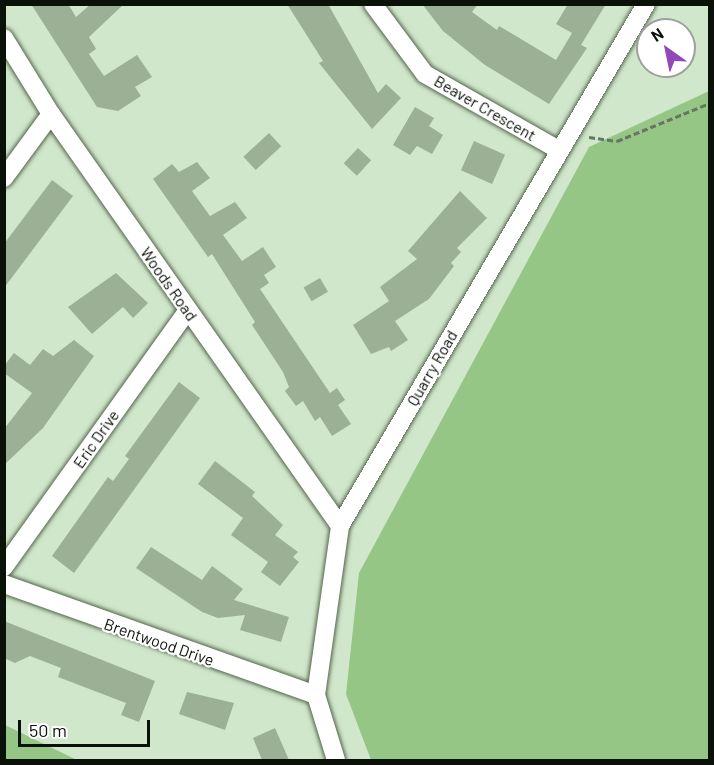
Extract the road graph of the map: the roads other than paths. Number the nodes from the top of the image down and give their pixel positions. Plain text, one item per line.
1 (373, 4) edge
2 (646, 4) edge
3 (4, 38) edge
4 (51, 114) junction
5 (562, 141) junction
6 (4, 178) edge
7 (187, 311) junction
8 (340, 526) junction
9 (4, 567) edge
10 (4, 584) edge
11 (316, 695) junction
12 (336, 760) edge

1 - 5 street, Beaver Crescent
2 - 5 street, Quarry Road
3 - 4 street, Woods Road
4 - 6 street
4 - 7 street, Woods Road
5 - 8 street, Quarry Road
7 - 8 street, Woods Road
7 - 9 street, Eric Drive
8 - 11 street, Quarry Road
10 - 11 street, Brentwood Drive
11 - 12 street, Quarry Road

